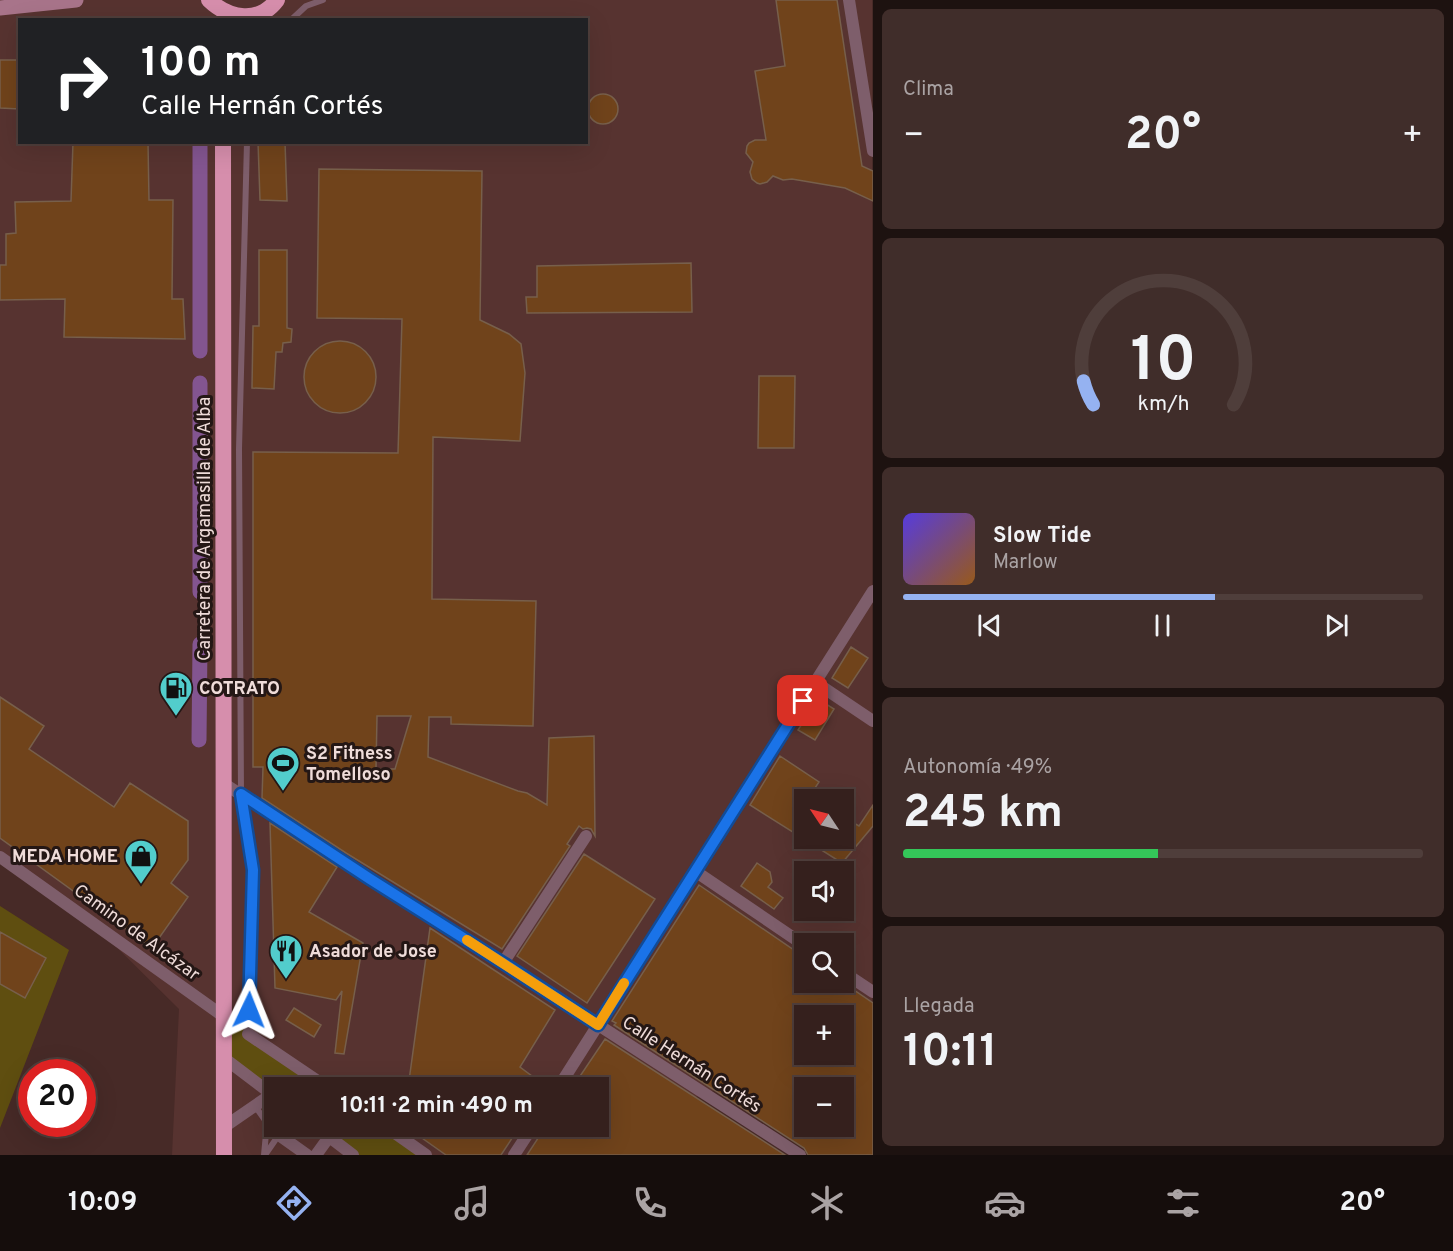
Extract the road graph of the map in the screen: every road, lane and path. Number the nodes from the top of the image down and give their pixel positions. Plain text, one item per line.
1 (76, 0) edge
2 (210, 0) edge
3 (323, 0) edge
4 (849, 0) edge
5 (55, 1) edge
6 (272, 7) edge
7 (0, 8) edge
8 (214, 18) edge
9 (293, 18) edge
10 (223, 144) edge
11 (246, 144) edge
12 (873, 151) edge
13 (873, 591) edge
14 (815, 682) junction
15 (873, 721) edge
16 (223, 783) junction
17 (241, 794) junction
18 (586, 836) dead end
19 (0, 857) edge
20 (695, 871) junction
21 (794, 938) edge
22 (503, 963) junction
23 (854, 979) edge
24 (873, 992) edge
25 (223, 1016) junction
26 (598, 1025) junction
27 (248, 1034) joint
28 (224, 1058) junction
29 (312, 1077) edge
30 (565, 1077) edge
31 (264, 1088) edge
32 (264, 1100) edge
33 (255, 1106) junction
34 (224, 1127) junction
35 (278, 1137) edge
36 (288, 1137) edge
37 (329, 1137) joint
38 (401, 1137) edge
39 (525, 1137) edge
40 (224, 1155) edge
41 (265, 1155) edge
42 (307, 1155) edge
43 (316, 1155) edge
44 (354, 1155) edge
45 (426, 1155) edge
46 (514, 1155) edge
47 (801, 1155) edge

1 - 5 main road
2 - 6 highway
2 - 8 highway
3 - 9 lane
4 - 12 street
5 - 7 main road
10 - 16 highway, Carretera de Argamasilla de Alba
11 - 17 lane, Carretera de Argamasilla de Alba
13 - 14 street
14 - 15 street
14 - 20 street
16 - 17 street, Calle Hernán Cortés
16 - 25 highway, Carretera de Argamasilla de Alba
17 - 22 street, Calle Hernán Cortés
17 - 27 lane, Carretera de Argamasilla de Alba
18 - 22 street
19 - 25 street, Camino de Alcázar
20 - 21 street
20 - 26 street
22 - 26 street, Calle Hernán Cortés
23 - 24 street
25 - 28 highway, Carretera de Argamasilla de Alba
26 - 30 street
26 - 47 street, Calle Hernán Cortés
27 - 29 street
28 - 31 street
28 - 34 highway, Carretera de Argamasilla de Alba
32 - 33 street
33 - 34 street
33 - 41 lane
34 - 40 highway, Carretera de Argamasilla de Alba
35 - 41 lane
36 - 42 street
37 - 43 street
37 - 44 street
38 - 45 street
39 - 46 street

